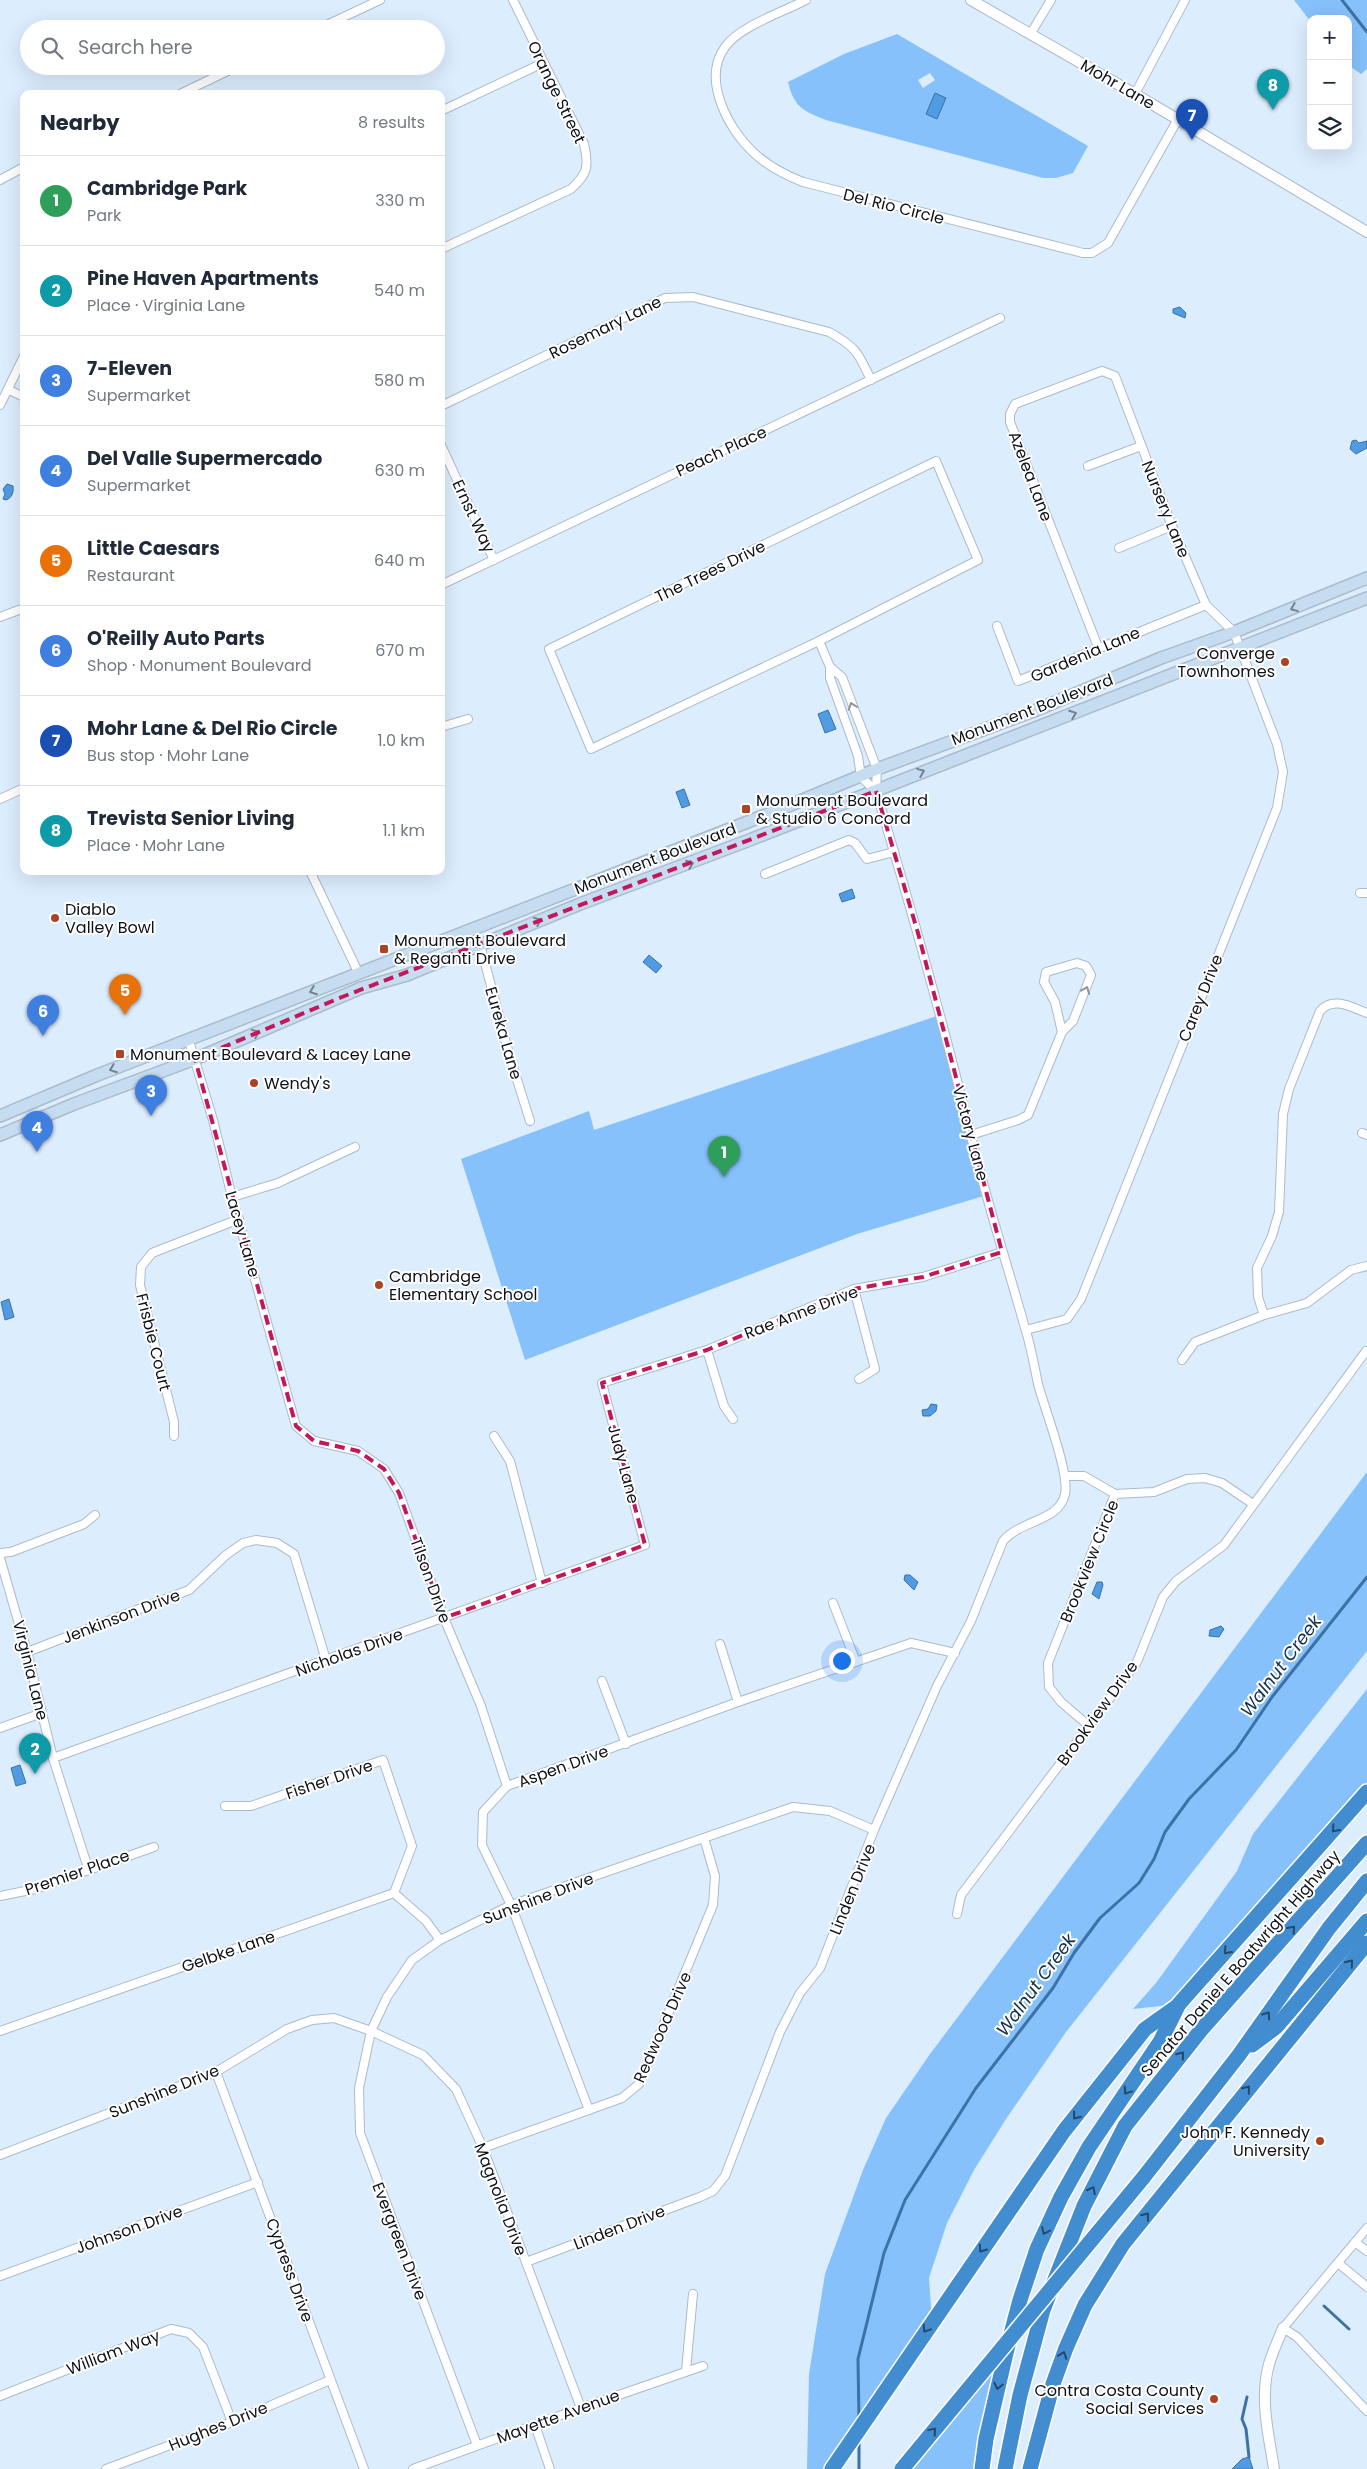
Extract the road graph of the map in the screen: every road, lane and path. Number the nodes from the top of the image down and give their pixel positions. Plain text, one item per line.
1 (380, 0) edge
2 (513, 0) edge
3 (806, 0) edge
4 (971, 0) edge
5 (1051, 0) edge
6 (1185, 0) edge
7 (337, 20) edge
8 (1031, 33) junction
9 (543, 63) junction
10 (219, 75) edge
11 (188, 90) edge
12 (1135, 94) junction
13 (445, 109) edge
14 (1178, 119) junction
15 (20, 169) edge
16 (0, 180) edge
17 (1367, 232) edge
18 (445, 247) edge
19 (1000, 318) dead end
20 (20, 365) edge
21 (1115, 376) joint
22 (871, 380) junction
23 (9, 390) junction
24 (20, 395) edge
25 (445, 404) edge
26 (0, 405) edge
27 (1141, 446) junction
28 (445, 455) edge
29 (1088, 466) dead end
30 (1172, 526) junction
31 (1119, 548) dead end
32 (494, 560) junction
33 (1367, 578) edge
34 (445, 583) edge
35 (1367, 598) edge
36 (1206, 605) junction
37 (20, 609) edge
38 (0, 616) edge
39 (997, 626) dead end
40 (1234, 632) junction
41 (819, 641) junction
42 (1098, 647) junction
43 (1240, 647) junction
44 (830, 667) junction
45 (468, 719) dead end
46 (445, 726) edge
47 (877, 769) junction
48 (861, 777) junction
49 (20, 790) edge
50 (876, 791) junction
51 (0, 799) edge
52 (894, 852) junction
53 (765, 874) dead end
54 (312, 875) edge
55 (480, 944) junction
56 (359, 974) junction
57 (1367, 1012) edge
58 (1062, 1032) junction
59 (189, 1041) junction
60 (195, 1059) junction
61 (0, 1116) edge
62 (530, 1121) dead end
63 (0, 1135) edge
64 (971, 1135) junction
65 (355, 1147) dead end
66 (232, 1197) junction
67 (239, 1218) junction
68 (1002, 1252) junction
69 (1367, 1266) edge
70 (854, 1289) junction
71 (1264, 1315) junction
72 (1026, 1330) junction
73 (707, 1350) junction
74 (1366, 1351) edge
75 (1182, 1360) dead end
76 (859, 1379) dead end
77 (602, 1383) joint
78 (733, 1419) dead end
79 (296, 1426) joint
80 (174, 1436) dead end
81 (494, 1436) dead end
82 (1065, 1476) junction
83 (1115, 1494) junction
84 (1253, 1504) junction
85 (96, 1515) dead end
86 (646, 1545) joint
87 (0, 1553) edge
88 (0, 1558) edge
89 (542, 1583) junction
90 (833, 1603) dead end
91 (444, 1618) junction
92 (720, 1644) dead end
93 (27, 1652) junction
94 (955, 1653) junction
95 (326, 1660) junction
96 (856, 1662) junction
97 (602, 1681) dead end
98 (738, 1702) junction
99 (42, 1713) junction
100 (1090, 1726) junction
101 (0, 1728) edge
102 (626, 1744) junction
103 (53, 1758) junction
104 (507, 1786) junction
105 (1367, 1792) edge
106 (225, 1806) dead end
107 (874, 1830) junction
108 (704, 1838) junction
109 (1367, 1843) edge
110 (154, 1847) dead end
111 (88, 1868) junction
112 (1367, 1880) edge
113 (394, 1893) junction
114 (0, 1896) edge
115 (511, 1905) junction
116 (957, 1914) dead end
117 (1367, 1921) edge
118 (440, 1940) junction
119 (1367, 1942) edge
120 (1179, 2004) junction
121 (371, 2030) junction
122 (0, 2031) edge
123 (1239, 2055) junction
124 (216, 2072) junction
125 (589, 2110) junction
126 (483, 2148) junction
127 (0, 2155) edge
128 (258, 2182) junction
129 (1367, 2228) edge
130 (1356, 2243) junction
131 (1367, 2251) edge
132 (526, 2262) junction
133 (1338, 2263) junction
134 (0, 2276) edge
135 (1367, 2287) edge
136 (693, 2294) dead end
137 (1283, 2328) junction
138 (703, 2366) dead end
139 (686, 2371) junction
140 (330, 2380) junction
141 (0, 2396) edge
142 (581, 2408) junction
143 (1367, 2411) edge
144 (232, 2422) junction
145 (535, 2425) junction
146 (477, 2445) junction
147 (106, 2469) edge
148 (364, 2469) edge
149 (414, 2469) edge
150 (550, 2469) edge
151 (832, 2469) edge
152 (902, 2469) edge
153 (982, 2469) edge
154 (1005, 2469) edge
155 (1030, 2469) edge
156 (1274, 2469) edge

1 - 7 street
2 - 9 street, Orange Street
3 - 14 street, Del Rio Circle
4 - 8 street, Mohr Lane
5 - 8 street
6 - 12 street
8 - 12 street, Mohr Lane
9 - 13 street
9 - 18 street, Orange Street
10 - 11 street
12 - 14 street, Mohr Lane
14 - 17 street, Mohr Lane
15 - 16 street
19 - 22 street, Peach Place
20 - 23 street
21 - 27 street, Nursery Lane
21 - 42 street, Azelea Lane
22 - 25 street, Rosemary Lane
22 - 32 street, Peach Place
23 - 24 street
23 - 26 street
27 - 29 street
27 - 30 street, Nursery Lane
28 - 32 street, Ernst Way
30 - 31 street
30 - 36 street, Nursery Lane
32 - 34 street, Peach Place
33 -> 40 main road, Monument Boulevard
35 - 43 main road, Monument Boulevard
36 - 40 street, Nursery Lane
36 - 42 street, Gardenia Lane
37 - 38 street
39 - 42 street, Gardenia Lane
40 - 43 street, Carey Drive
40 - 47 main road, Monument Boulevard
41 - 41 street, The Trees Drive
41 - 44 street
50 -> 43 main road, Monument Boulevard
43 - 72 street, Carey Drive
47 -> 44 street
44 - 48 street
45 - 46 street
47 - 48 main road, Monument Boulevard
47 - 50 street
48 - 50 street
48 - 56 main road, Monument Boulevard
49 - 51 street
50 - 52 street, Victory Lane
55 -> 50 main road, Monument Boulevard
52 - 53 street
52 - 64 street, Victory Lane
54 - 56 street
60 -> 55 main road, Monument Boulevard
55 - 62 street, Eureka Lane
56 -> 59 main road, Monument Boulevard
57 - 71 street
58 -> 58 street
58 - 64 street
59 - 60 street, Lacey Lane
59 -> 61 main road, Monument Boulevard
60 - 63 main road, Monument Boulevard
60 - 66 street, Lacey Lane
64 - 68 street, Victory Lane
65 - 66 street
66 - 67 street, Lacey Lane
67 - 79 street, Lacey Lane
67 - 80 street, Frisbie Court
68 - 70 street, Rae Anne Drive
68 - 72 street, Victory Lane
69 - 71 street
70 - 73 street, Rae Anne Drive
70 - 76 street
71 - 75 street
72 - 82 street, Victory Lane
73 - 77 street, Rae Anne Drive
73 - 78 street
74 - 84 street, Brookview Drive
77 - 86 street, Judy Lane
79 - 91 street, Tilson Drive
81 - 89 street
82 - 83 street
82 - 94 street, Linden Drive
83 - 84 street, Brookview Circle
83 - 100 street, Brookview Circle
84 - 100 street, Brookview Drive
85 - 87 street
86 - 89 street, Nicholas Drive
88 - 93 street, Virginia Lane
89 - 91 street, Nicholas Drive
90 - 96 street
91 - 95 street, Nicholas Drive
91 - 104 street, Tilson Drive
92 - 98 street
93 - 95 street, Jenkinson Drive
93 - 99 street, Virginia Lane
94 - 96 street, Aspen Drive
94 - 107 street, Linden Drive
95 - 103 street, Nicholas Drive
96 - 98 street, Aspen Drive
97 - 102 street
98 - 102 street, Aspen Drive
99 - 101 street
99 - 103 street, Virginia Lane
100 - 116 street, Brookview Drive
102 - 104 street, Aspen Drive
103 - 111 street, Virginia Lane
104 - 115 street, Aspen Drive
105 -> 120 highway, Senator Daniel E Boatwright Highway
106 - 113 street, Fisher Drive
107 - 108 street, Sunshine Drive
107 - 132 street, Linden Drive
108 - 115 street, Sunshine Drive
108 - 125 street, Redwood Drive
154 -> 109 highway, Senator Daniel E Boatwright Highway
110 - 111 street, Premier Place
111 - 114 street, Premier Place
123 -> 112 highway
113 - 118 street
113 - 122 street, Gelbke Lane
115 - 118 street, Sunshine Drive
115 - 125 street, Aspen Drive
117 - 123 highway
118 - 121 street, Sunshine Drive
155 -> 119 highway
120 -> 151 highway
120 -> 153 highway, Senator Daniel E Boatwright Highway
121 - 124 street, Sunshine Drive
121 - 126 street, Magnolia Drive
121 - 146 street, Evergreen Drive
152 -> 123 highway, bridge
124 - 127 street, Sunshine Drive
124 - 128 street, Cypress Drive
125 - 126 street, Redwood Drive
126 - 132 street, Magnolia Drive
128 - 134 street, Johnson Drive
128 - 140 street, Cypress Drive
129 - 130 street
130 - 131 street
130 - 133 street
132 - 142 street, Magnolia Drive
133 - 135 street
133 - 137 street
136 - 139 street
137 - 143 street
137 - 156 street
138 - 139 street, Mayette Avenue
139 - 142 street, Mayette Avenue
140 - 144 street, Hughes Drive
140 - 148 street, Cypress Drive
141 - 144 street, William Way
142 - 145 street, Mayette Avenue
144 - 147 street, Hughes Drive
145 - 146 street, Mayette Avenue
145 - 150 street
146 - 149 street, Mayette Avenue

